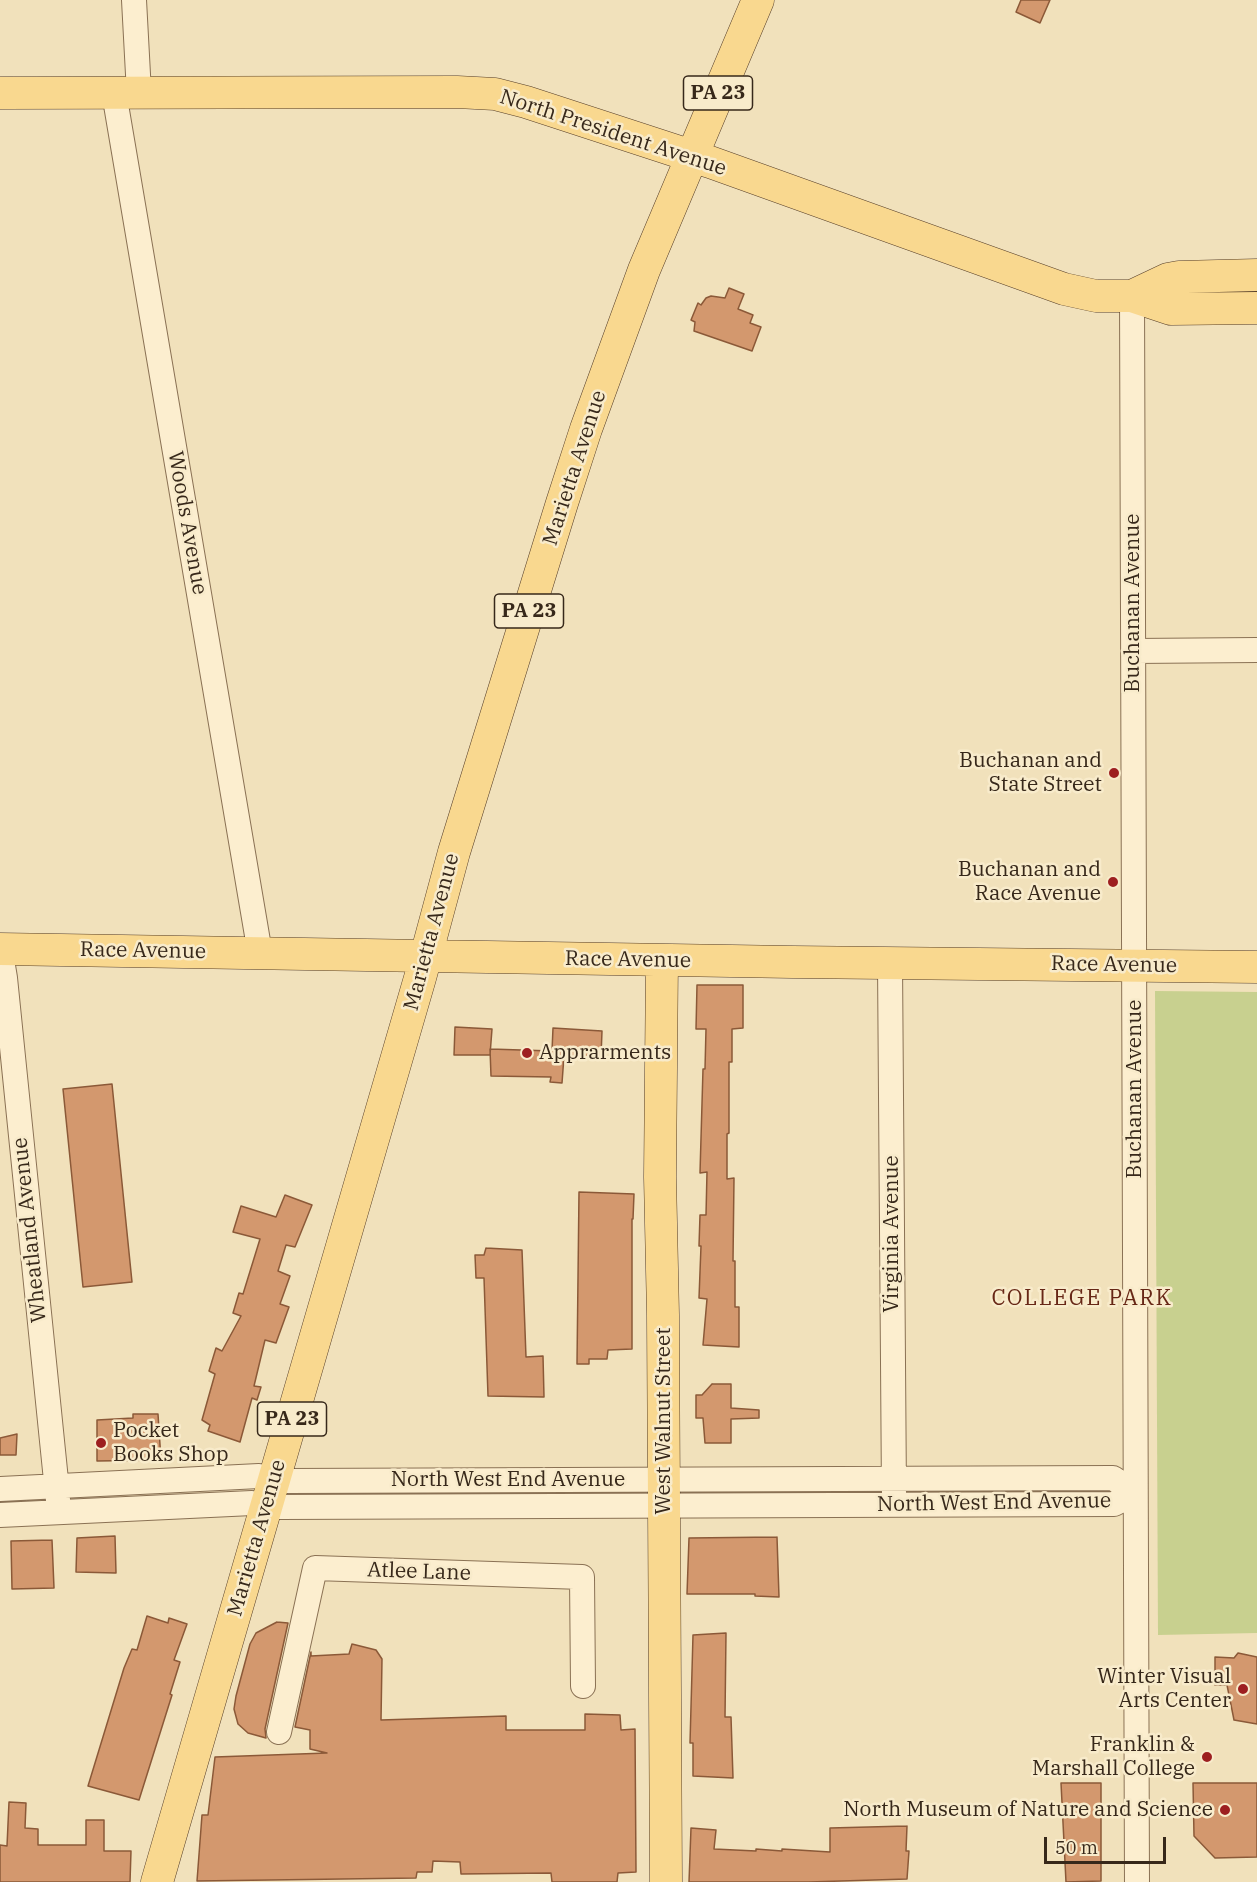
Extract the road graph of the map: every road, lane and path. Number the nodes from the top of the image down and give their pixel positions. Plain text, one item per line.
1 (134, 0) edge
2 (758, 0) edge
3 (0, 93) edge
4 (126, 93) junction
5 (691, 156) junction
6 (1257, 275) edge
7 (1132, 296) junction
8 (1257, 308) edge
9 (1257, 650) edge
10 (1134, 651) junction
11 (0, 948) edge
12 (260, 953) junction
13 (425, 956) junction
14 (662, 960) junction
15 (890, 963) junction
16 (1135, 965) junction
17 (1257, 967) edge
18 (894, 1479) junction
19 (57, 1486) junction
20 (0, 1489) edge
21 (271, 1492) junction
22 (664, 1493) junction
23 (1135, 1493) junction
24 (894, 1505) junction
25 (59, 1512) junction
26 (0, 1515) edge
27 (583, 1686) dead end
28 (279, 1732) dead end
29 (157, 1882) edge
30 (666, 1882) edge
31 (1137, 1882) edge

1 - 4 street, Woods Avenue
2 - 5 main road, Marietta Avenue / PA 23
3 - 4 main road, North President Avenue
4 - 5 main road, North President Avenue
4 - 12 street, Woods Avenue
5 - 7 main road, North President Avenue
5 - 13 main road, Marietta Avenue / PA 23
6 - 7 main road, North President Avenue
7 - 8 main road, North President Avenue
7 - 10 street, Buchanan Avenue
9 - 10 street
10 - 16 street, Buchanan Avenue
11 - 12 main road, Race Avenue
11 - 19 street, Wheatland Avenue
12 - 13 main road, Race Avenue
13 - 14 main road, Race Avenue
13 - 21 main road, Marietta Avenue / PA 23
14 - 15 main road, Race Avenue
14 - 22 main road, West Walnut Street
15 - 16 main road, Race Avenue
15 - 18 street, Virginia Avenue
16 - 17 main road, Race Avenue
16 - 23 street, Buchanan Avenue
18 - 22 street, North West End Avenue
18 - 23 street, North West End Avenue
18 - 24 street, Virginia Avenue
19 - 20 street, North West End Avenue
19 - 21 street, North West End Avenue
19 - 25 street, Wheatland Avenue
21 - 22 street, North West End Avenue
21 - 25 street, North West End Avenue
21 - 29 main road, Marietta Avenue / PA 23
22 - 24 street, North West End Avenue
22 - 30 main road, West Walnut Street
23 - 24 street, North West End Avenue
23 - 31 street, Buchanan Avenue
25 - 26 street, North West End Avenue
27 - 28 street, Atlee Lane

